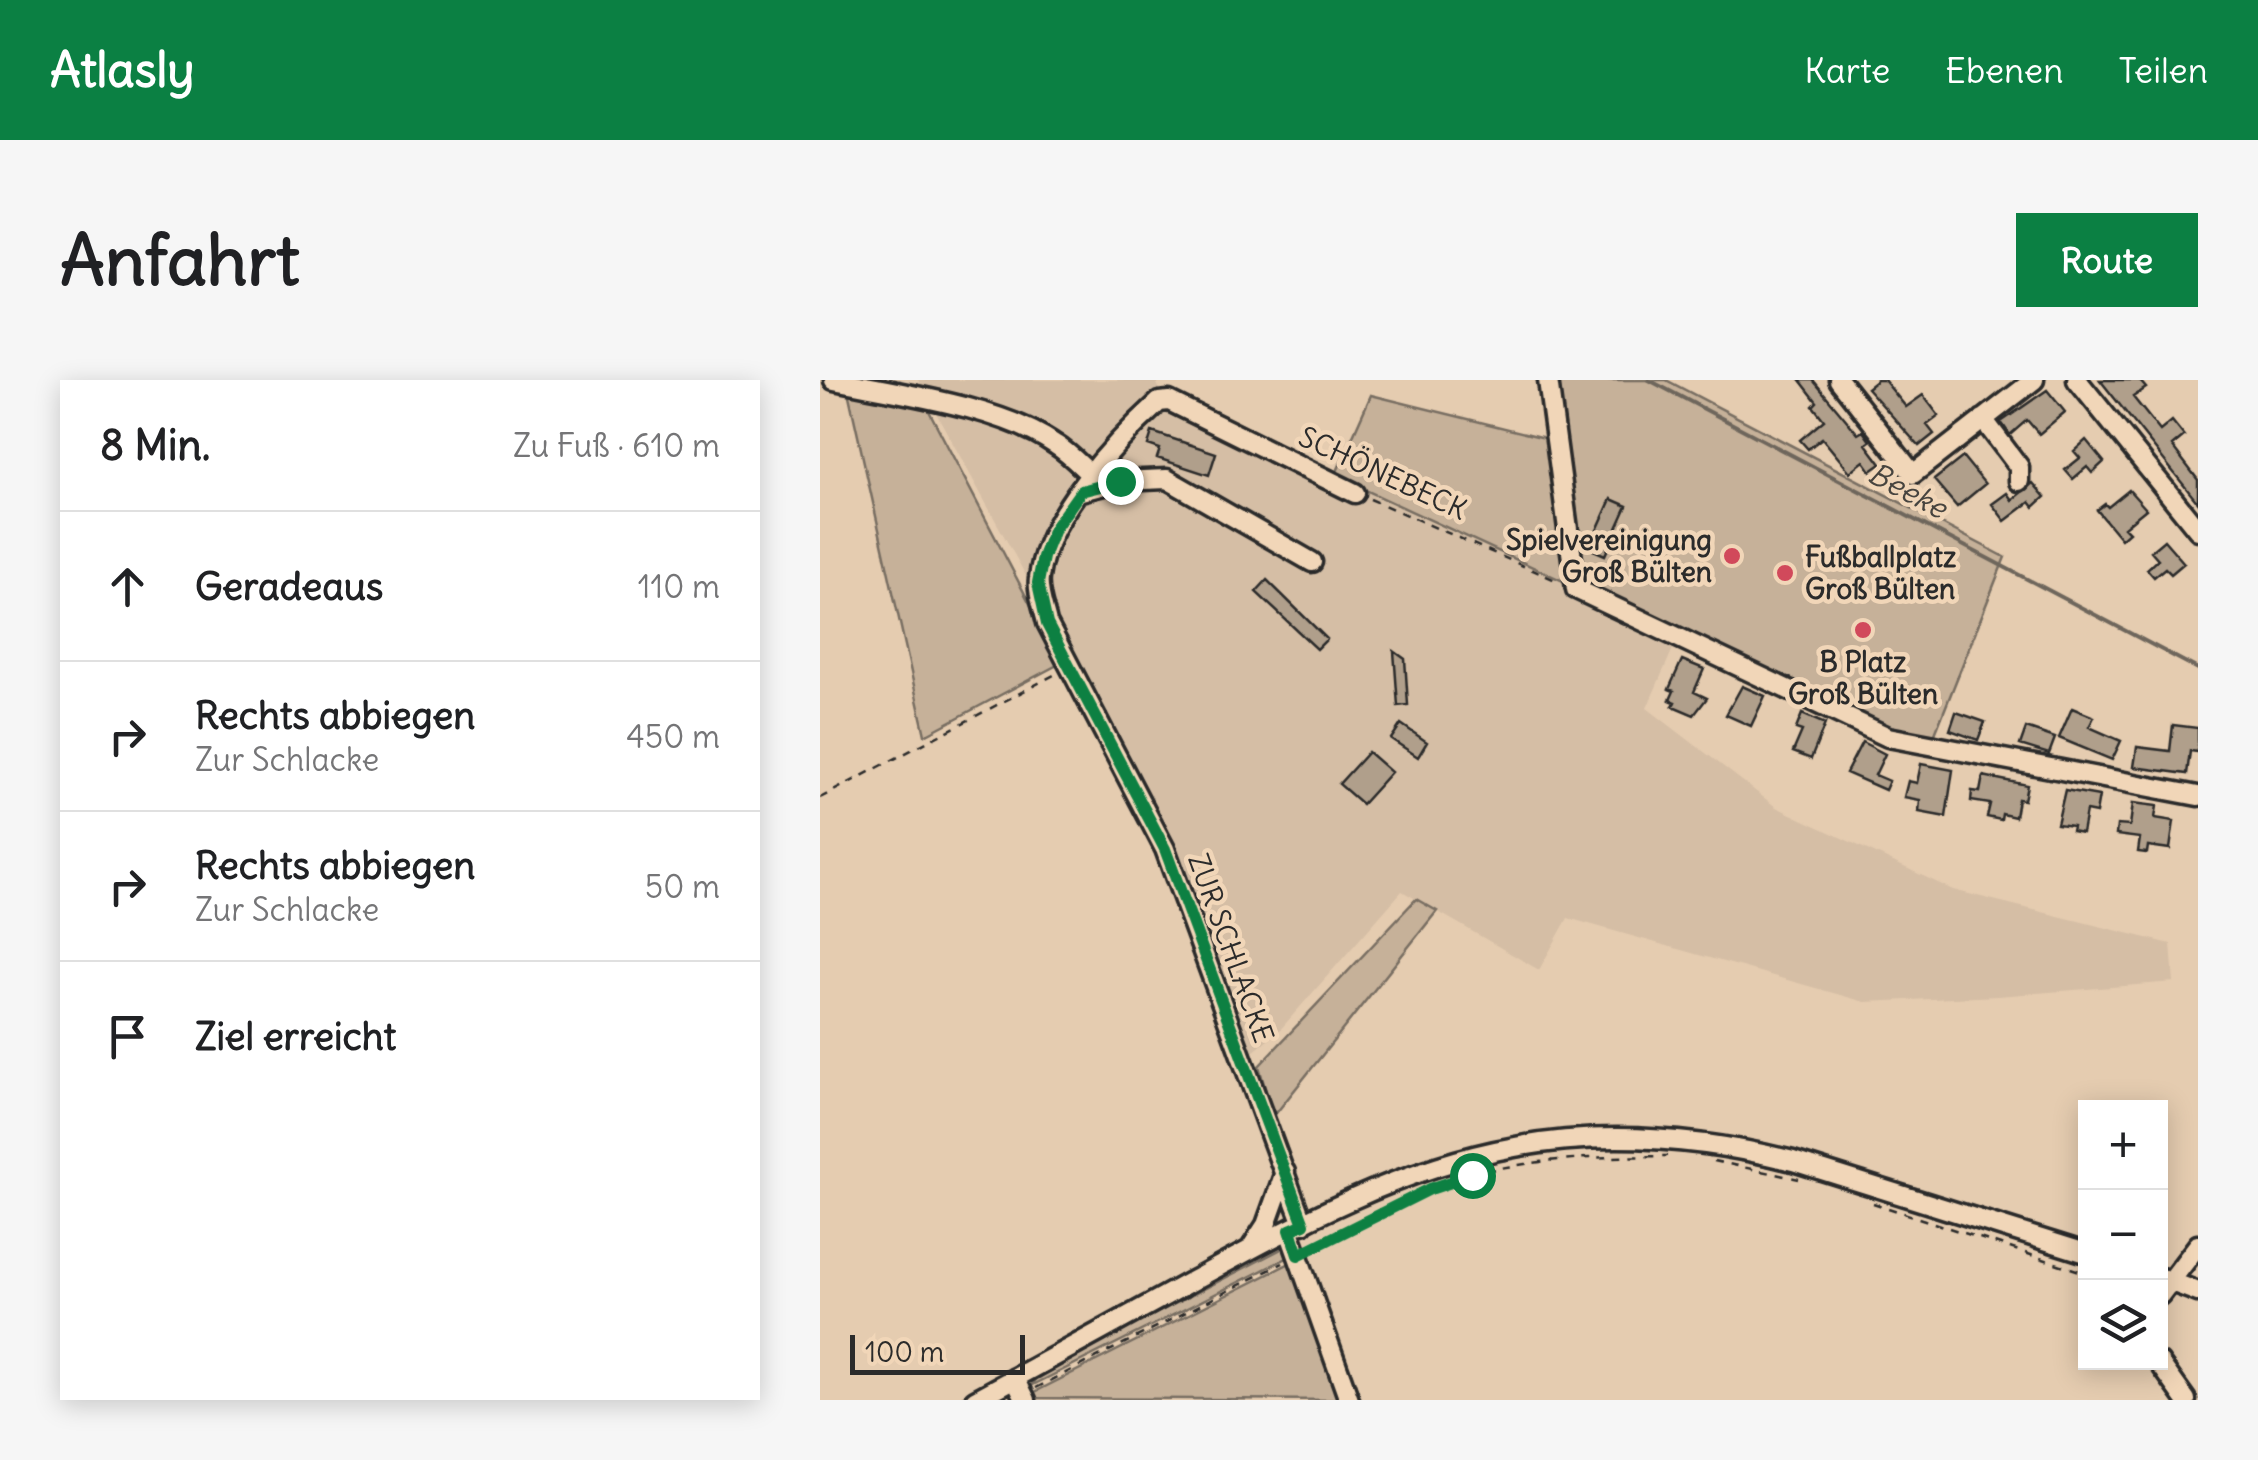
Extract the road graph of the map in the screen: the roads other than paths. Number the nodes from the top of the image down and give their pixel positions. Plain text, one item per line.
1 (834, 380) edge
2 (1548, 380) edge
3 (1839, 380) edge
4 (2034, 380) edge
5 (2077, 380) edge
6 (1169, 401) joint
7 (1984, 420) junction
8 (2020, 481) dead end
9 (1086, 483) junction
10 (1355, 493) road end
11 (2198, 530) edge
12 (1312, 562) dead end
13 (2198, 796) edge
14 (1285, 1172) junction
15 (1297, 1227) junction
16 (2198, 1245) edge
17 (1249, 1251) junction
18 (2078, 1251) edge
19 (2167, 1280) edge
20 (2168, 1286) edge
21 (2198, 1292) edge
22 (2165, 1370) edge
23 (1022, 1391) edge
24 (975, 1400) edge
25 (1349, 1400) edge
26 (2186, 1400) edge

1 - 9 street
2 - 13 street
3 - 7 street
4 - 7 street
5 - 11 street
6 - 9 street, ZUR SCHLACKE
6 - 10 street, SCHÖNEBECK
7 - 8 street
9 - 12 street
9 - 14 street, ZUR SCHLACKE
14 - 15 street, ZUR SCHLACKE
14 - 17 street
15 - 17 street
15 - 18 street
15 - 25 street, ZUR SCHLACKE
16 - 19 street
17 - 23 street
20 - 21 street
22 - 26 street
23 - 24 street

